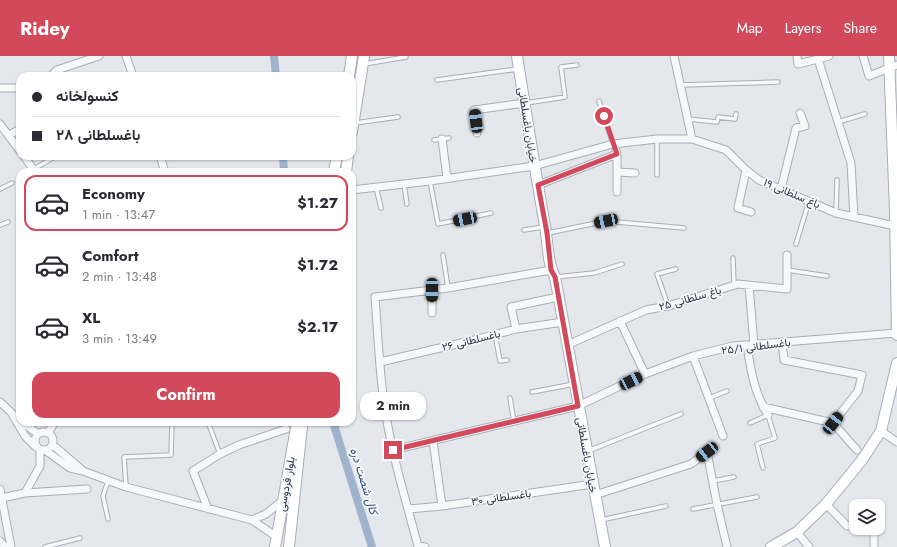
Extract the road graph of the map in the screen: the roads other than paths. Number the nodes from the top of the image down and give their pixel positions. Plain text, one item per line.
1 (99, 56) edge
2 (126, 56) edge
3 (352, 56) edge
4 (356, 56) edge
5 (518, 56) edge
6 (674, 56) edge
7 (797, 56) edge
8 (829, 56) edge
9 (863, 56) edge
10 (889, 56) edge
11 (406, 57) dead end
12 (363, 59) edge
13 (818, 59) junction
14 (577, 65) dead end
15 (893, 66) edge
16 (519, 68) junction
17 (55, 72) edge
18 (132, 72) edge
19 (353, 72) edge
20 (356, 72) edge
21 (438, 80) dead end
22 (778, 82) dead end
23 (680, 85) junction
24 (0, 88) edge
25 (16, 88) edge
26 (599, 101) dead end
27 (525, 103) junction
28 (800, 113) dead end
29 (736, 114) dead end
30 (865, 114) dead end
31 (398, 117) dead end
32 (687, 119) junction
33 (838, 122) junction
34 (0, 124) edge
35 (356, 126) edge
36 (16, 132) edge
37 (477, 133) dead end
38 (9, 136) junction
39 (445, 138) joint
40 (657, 139) junction
41 (692, 139) junction
42 (434, 140) dead end
43 (613, 144) junction
44 (16, 146) edge
45 (895, 147) edge
46 (617, 154) junction
47 (50, 160) edge
48 (534, 166) junction
49 (38, 168) edge
50 (746, 170) junction
51 (617, 172) junction
52 (635, 173) dead end
53 (657, 175) dead end
54 (448, 178) junction
55 (837, 180) dead end
56 (430, 181) junction
57 (12, 184) dead end
58 (404, 184) junction
59 (538, 185) junction
60 (376, 187) junction
61 (0, 189) edge
62 (781, 189) junction
63 (356, 190) edge
64 (617, 192) dead end
65 (810, 200) junction
66 (407, 204) dead end
67 (381, 208) dead end
68 (896, 211) edge
69 (751, 212) dead end
70 (492, 213) dead end
71 (836, 213) junction
72 (854, 217) junction
73 (8, 222) dead end
74 (0, 225) edge
75 (895, 226) junction
76 (684, 228) dead end
77 (524, 230) dead end
78 (546, 230) junction
79 (796, 244) dead end
80 (443, 255) dead end
81 (787, 255) dead end
82 (734, 258) dead end
83 (622, 264) dead end
84 (676, 269) dead end
85 (786, 270) junction
86 (553, 273) junction
87 (827, 276) dead end
88 (734, 285) junction
89 (749, 285) junction
90 (448, 288) junction
91 (432, 290) junction
92 (558, 297) junction
93 (668, 306) junction
94 (432, 313) dead end
95 (620, 321) junction
96 (563, 322) junction
97 (516, 329) junction
98 (495, 334) junction
99 (897, 334) edge
100 (782, 342) junction
101 (567, 345) junction
102 (750, 345) junction
103 (693, 356) junction
104 (507, 360) dead end
105 (380, 362) junction
106 (897, 362) edge
107 (645, 374) junction
108 (574, 384) junction
109 (532, 392) dead end
110 (727, 392) dead end
111 (510, 398) dead end
112 (709, 398) junction
113 (0, 402) edge
114 (578, 406) junction
115 (763, 407) junction
116 (12, 414) junction
117 (681, 414) dead end
118 (768, 416) junction
119 (16, 417) edge
120 (16, 421) edge
121 (514, 422) junction
122 (750, 423) dead end
123 (833, 423) junction
124 (19, 426) edge
125 (27, 426) edge
126 (52, 426) edge
127 (172, 426) edge
128 (209, 426) edge
129 (296, 426) edge
130 (303, 426) edge
131 (286, 429) dead end
132 (881, 432) junction
133 (48, 433) junction
134 (38, 434) junction
135 (723, 436) dead end
136 (433, 441) junction
137 (897, 442) edge
138 (53, 445) junction
139 (41, 449) junction
140 (393, 450) junction
141 (857, 450) dead end
142 (587, 452) junction
143 (220, 454) junction
144 (763, 468) dead end
145 (83, 471) junction
146 (734, 477) dead end
147 (108, 481) junction
148 (713, 481) junction
149 (593, 484) junction
150 (126, 487) junction
151 (0, 489) edge
152 (87, 489) dead end
153 (25, 493) junction
154 (595, 495) junction
155 (757, 497) dead end
156 (2, 498) junction
157 (283, 500) junction
158 (717, 504) junction
159 (826, 504) junction
160 (442, 506) junction
161 (666, 506) dead end
162 (208, 509) junction
163 (693, 509) dead end
164 (409, 510) junction
165 (108, 519) dead end
166 (252, 520) junction
167 (600, 521) junction
168 (849, 526) edge
169 (797, 532) junction
170 (874, 535) edge
171 (80, 538) dead end
172 (0, 541) edge
173 (276, 542) edge
174 (6, 547) edge
175 (11, 547) edge
176 (45, 547) edge
177 (289, 547) edge
178 (425, 547) edge
179 (604, 547) edge
180 (727, 547) edge
181 (771, 547) edge
182 (809, 547) edge
183 (874, 547) edge

1 - 17 street
2 - 18 street
3 - 19 street
4 - 12 street
5 - 16 street, خیابان باغسلطانی
6 - 23 street
7 - 13 street
8 - 13 street
9 - 15 street
10 - 15 street
11 - 12 lane
12 - 20 street
13 - 33 street
14 - 27 lane
15 - 45 street
16 - 21 lane
16 - 27 street, خیابان باغسلطانی
22 - 23 lane
23 - 32 street
24 - 25 street
26 - 43 lane
27 - 37 street
27 - 48 street, خیابان باغسلطانی
28 - 62 street
29 - 32 lane
30 - 33 lane
31 - 35 lane
32 - 41 street
33 - 72 street
34 - 38 street
36 - 38 street
38 - 44 street
39 - 42 lane
39 - 54 street
40 - 41 street, باغ سلطانی ۱۹
40 - 43 street, باغ سلطانی ۱۹
40 - 53 lane
41 - 50 street, باغ سلطانی ۱۹
43 - 46 street
43 - 48 street, باغ سلطانی ۱۹
45 - 68 street
46 - 51 street
46 - 59 street
47 - 49 lane
48 - 54 street, باغ سلطانی ۱۹
48 - 59 street, خیابان باغسلطانی
50 - 62 street, باغ سلطانی ۱۹
50 - 69 street
51 - 52 street
51 - 64 street
54 - 56 street, باغ سلطانی ۱۹
55 - 71 lane
56 - 58 street, باغ سلطانی ۱۹
56 - 70 lane
57 - 61 lane
58 - 60 street, باغ سلطانی ۱۹
58 - 66 lane
59 - 78 street, خیابان باغسلطانی
60 - 63 street, باغ سلطانی ۱۹
60 - 67 lane
62 - 65 street, باغ سلطانی ۱۹
65 - 71 street, باغ سلطانی ۱۹
65 - 79 lane
68 - 75 street
71 - 72 street, باغ سلطانی ۱۹
72 - 75 street, باغ سلطانی ۱۹
73 - 74 lane
75 - 99 street
76 - 78 lane
77 - 78 lane
78 - 86 street, خیابان باغسلطانی
80 - 90 lane
81 - 85 street, باغ سلطانی ۲۵
82 - 88 lane
83 - 86 lane
84 - 93 lane
85 - 87 lane
85 - 89 street, باغ سلطانی ۲۵
86 - 90 street
86 - 92 street, خیابان باغسلطانی
88 - 89 street, باغ سلطانی ۲۵
88 - 93 street, باغ سلطانی ۲۵
89 - 102 street
90 - 91 street
91 - 94 street
91 - 105 street
92 - 96 street, خیابان باغسلطانی
92 - 97 street
93 - 95 street, باغ سلطانی ۲۵
95 - 101 street, باغ سلطانی ۲۵
95 - 107 street
96 - 97 street, باغسلطانی ۲۶
96 - 101 street, خیابان باغسلطانی
97 - 98 street, باغسلطانی ۲۶
98 - 104 lane
98 - 105 street, باغسلطانی ۲۶
99 - 100 street, باغسلطانی ۲۵/۱
100 - 102 street, باغسلطانی ۲۵/۱
100 - 123 street
101 - 108 street, خیابان باغسلطانی
102 - 103 street, باغسلطانی ۲۵/۱
102 - 115 street
103 - 107 street, باغسلطانی ۲۵/۱
103 - 112 street
105 - 140 street
106 - 132 street
107 - 114 street, باغسلطانی ۲۵/۱
108 - 109 lane
108 - 114 street, خیابان باغسلطانی
110 - 112 lane
111 - 121 lane
112 - 135 street
113 - 116 street
114 - 121 street, باغسلطانی ۲۵/۱
114 - 142 street, خیابان باغسلطانی
115 - 118 street
115 - 123 street
116 - 119 street
116 - 120 street
117 - 142 lane
118 - 122 lane
118 - 144 lane
121 - 136 street, باغسلطانی ۲۵/۱
123 - 141 street
124 - 139 street
125 - 134 street
126 - 133 street
127 - 150 lane
128 - 143 lane
129 - 157 street, بلوار فردوسی
130 - 177 street, بلوار فردوسی
131 - 143 street
132 - 137 street
132 - 159 street
133 - 134 street
133 - 138 street
134 - 139 street
136 - 140 street, باغسلطانی ۲۵/۱
136 - 160 street
138 - 139 street
138 - 145 street
139 - 145 street
139 - 153 street
140 - 164 street
142 - 149 street, خیابان باغسلطانی
143 - 162 street
145 - 147 street
146 - 148 lane
147 - 150 street
147 - 165 lane
148 - 154 street
148 - 158 street
149 - 154 street, خیابان باغسلطانی
149 - 160 street, باغسلطانی ۳۰
150 - 162 street
151 - 156 street
152 - 153 street
153 - 156 street
154 - 167 street, خیابان باغسلطانی
155 - 158 lane
156 - 175 street
157 - 166 street
157 - 173 street, بلوار فردوسی
158 - 163 lane
158 - 180 street
159 - 168 street
159 - 169 street
160 - 164 street, باغسلطانی ۳۰
161 - 167 lane
162 - 166 street
164 - 178 street
166 - 173 street
167 - 179 street, خیابان باغسلطانی
169 - 181 street
169 - 182 street
170 - 183 street
171 - 176 lane
172 - 174 street

